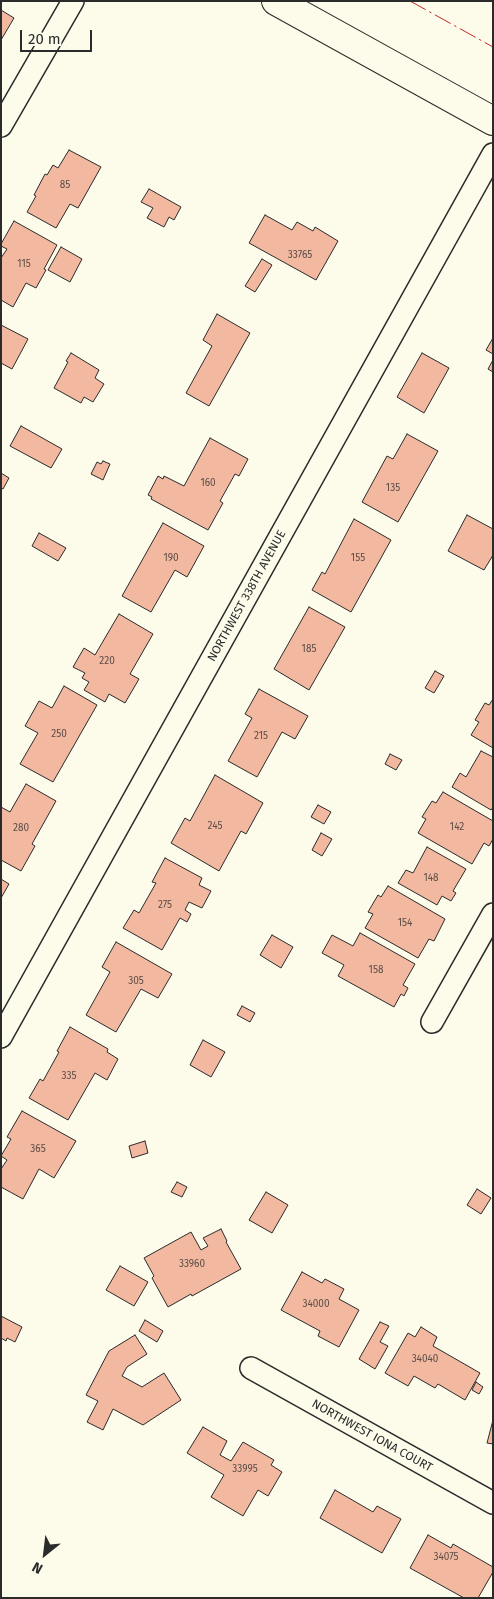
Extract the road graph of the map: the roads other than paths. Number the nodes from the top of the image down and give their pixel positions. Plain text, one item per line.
1 (73, 1) edge
2 (276, 1) edge
3 (493, 121) edge
4 (1, 126) edge
5 (493, 154) edge
6 (493, 914) edge
7 (432, 1022) dead end
8 (1, 1037) edge
9 (250, 1368) dead end
10 (493, 1503) edge

1 - 4 street
2 - 3 highway
5 - 8 street, NORTHWEST 338TH AVENUE
6 - 7 street
9 - 10 street, NORTHWEST IONA COURT

